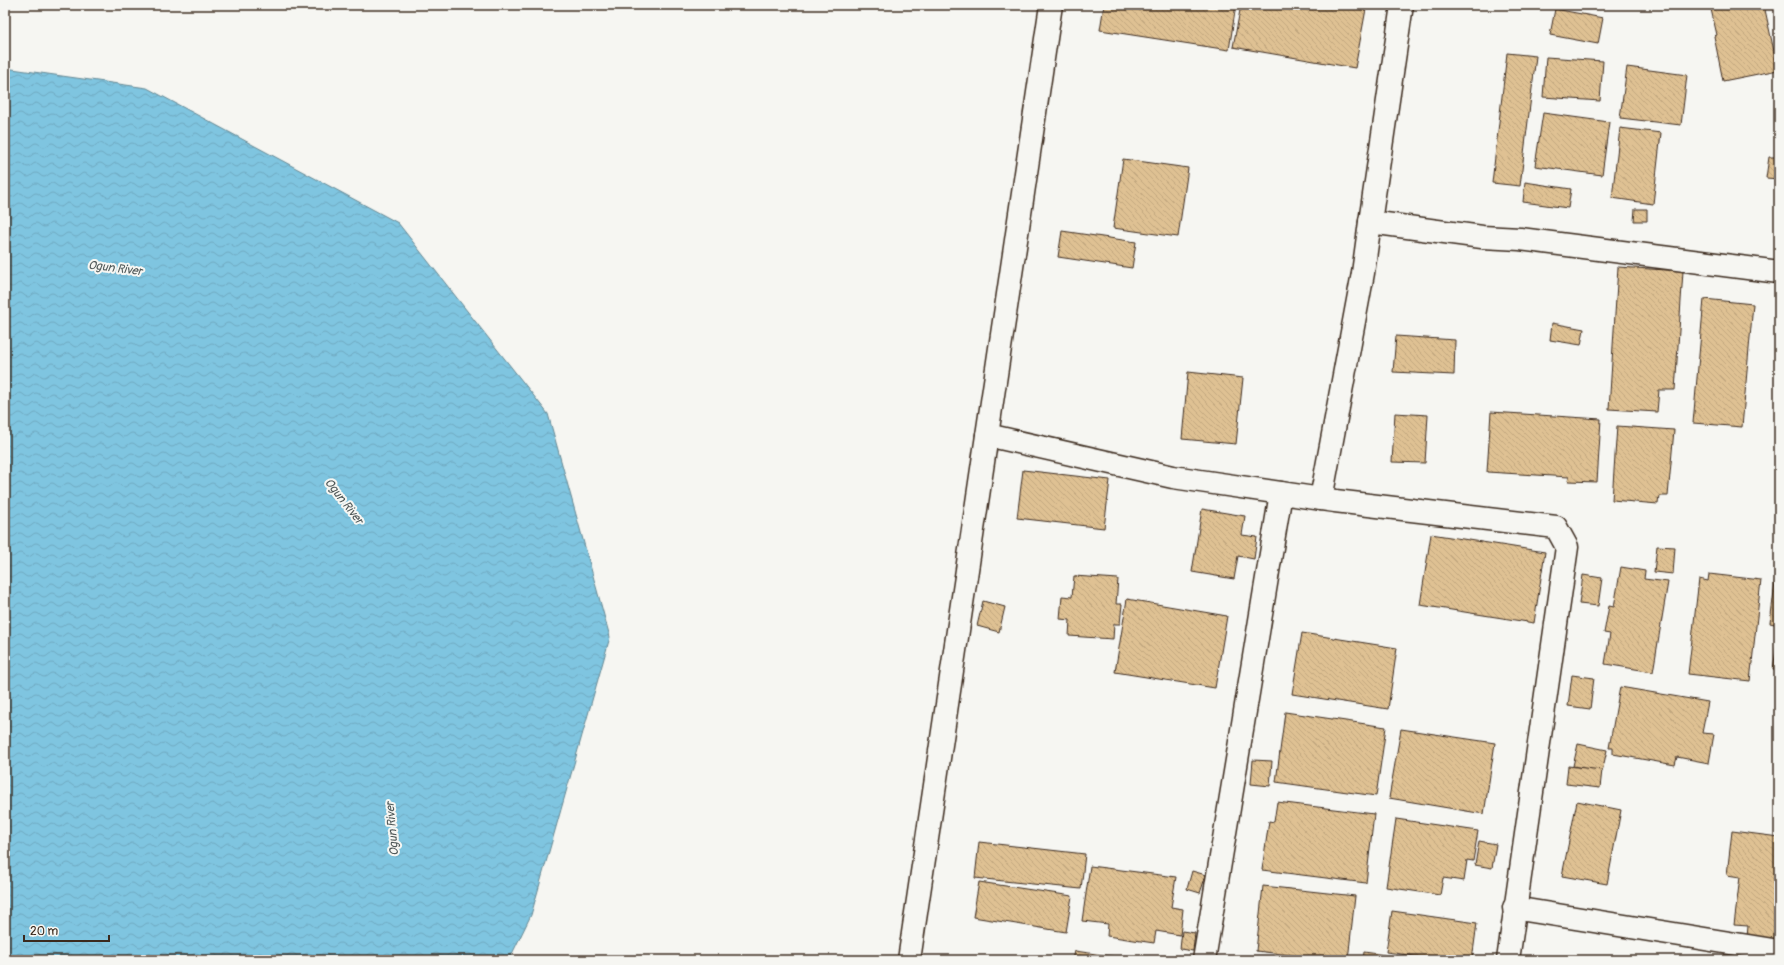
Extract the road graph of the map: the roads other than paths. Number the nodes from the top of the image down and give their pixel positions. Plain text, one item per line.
1 (1051, 5) edge
2 (1402, 5) edge
3 (1370, 222) junction
4 (1779, 272) edge
5 (987, 436) junction
6 (1281, 493) junction
7 (1321, 499) junction
8 (1514, 908) junction
9 (1779, 951) edge
10 (909, 960) edge
11 (1204, 960) edge
12 (1508, 960) edge

1 - 5 street
2 - 3 street
3 - 4 street
3 - 7 street
5 - 6 street
5 - 10 street
6 - 7 street
6 - 11 street
7 - 8 street
8 - 9 street
8 - 12 street

